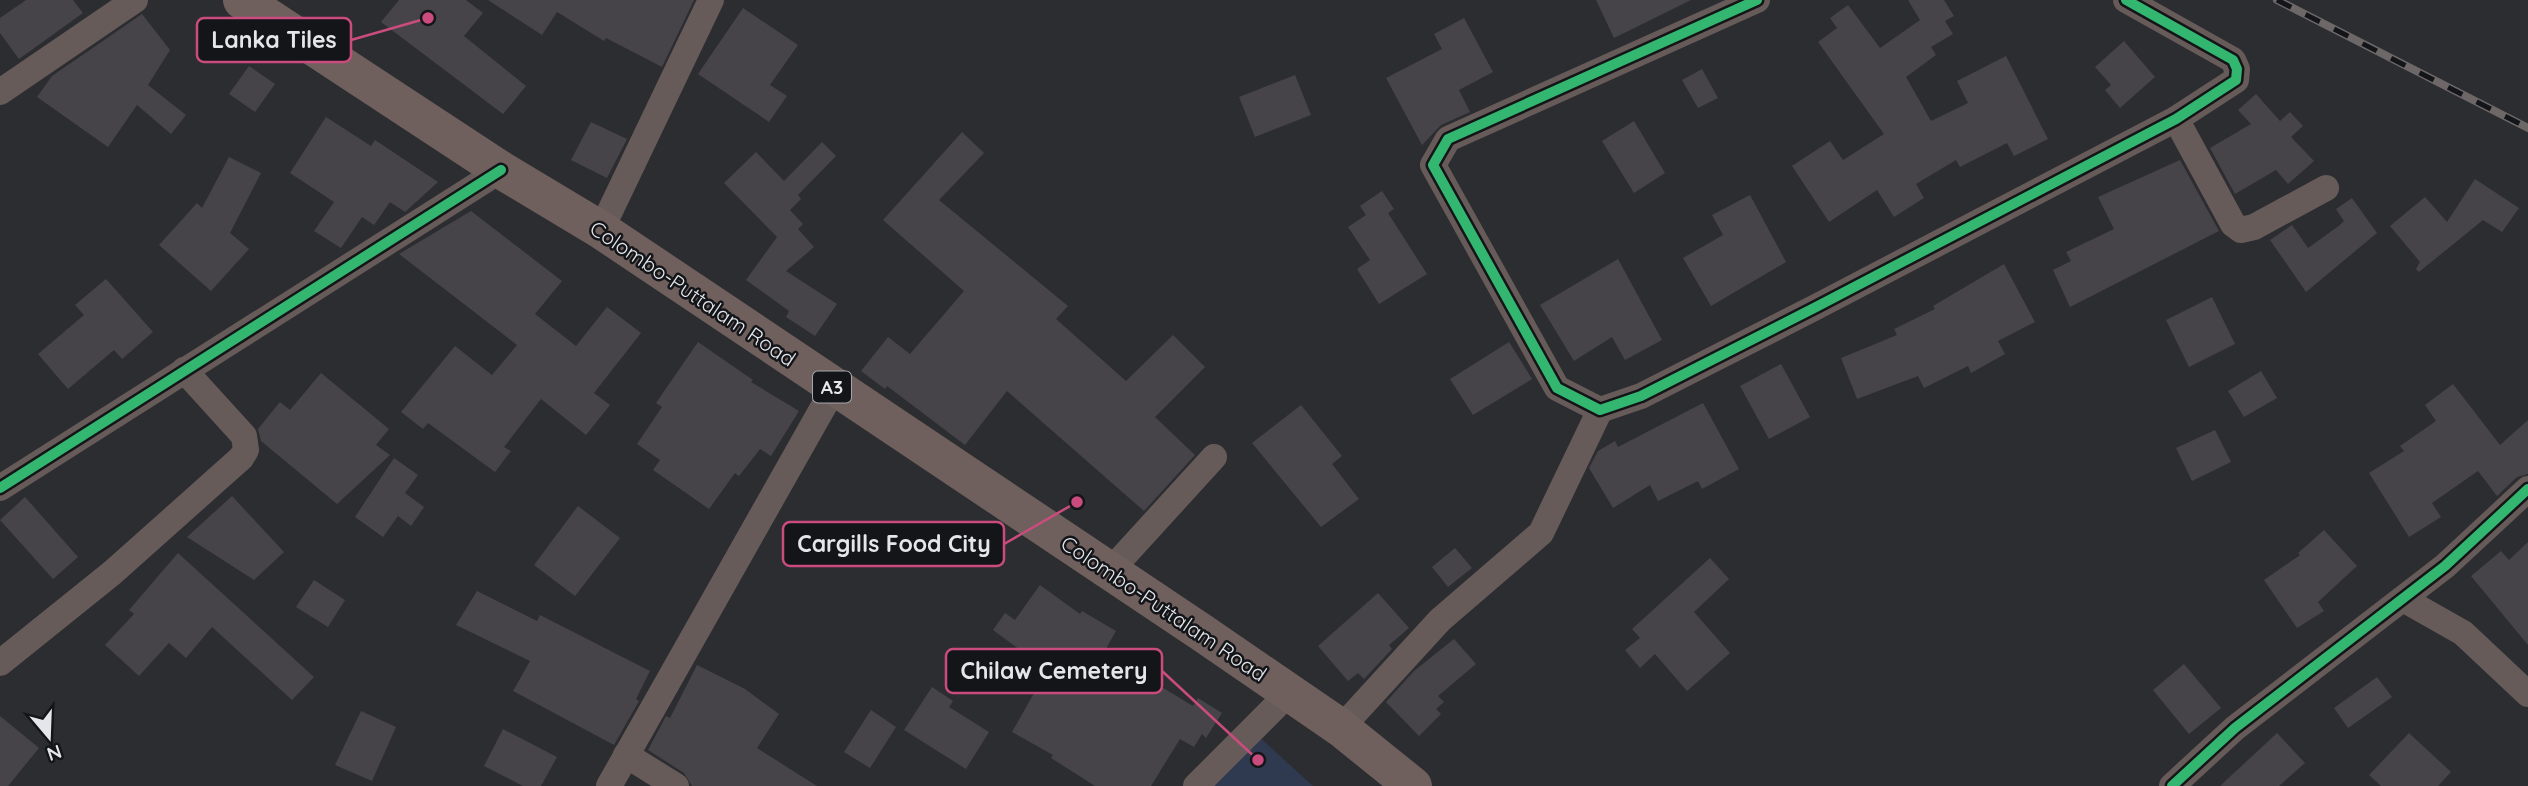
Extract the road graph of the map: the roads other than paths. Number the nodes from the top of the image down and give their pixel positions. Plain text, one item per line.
1 (135, 0) edge
2 (242, 0) edge
3 (710, 0) edge
4 (1757, 0) edge
5 (2126, 0) edge
6 (0, 92) edge
7 (2176, 119) junction
8 (501, 170) junction
9 (2326, 188) dead end
10 (601, 230) junction
11 (184, 370) junction
12 (834, 388) junction
13 (1600, 410) junction
14 (1214, 457) dead end
15 (0, 488) edge
16 (2528, 489) edge
17 (1110, 571) junction
18 (2403, 599) junction
19 (0, 663) edge
20 (1289, 693) junction
21 (2528, 694) edge
22 (1340, 728) junction
23 (626, 755) junction
24 (609, 786) edge
25 (676, 786) edge
26 (1196, 786) edge
27 (1413, 786) edge
28 (2172, 786) edge

1 - 6 street
2 - 8 highway, Colombo-Puttalam Road / A3
3 - 10 street
4 - 13 street
5 - 7 street
7 - 9 street
7 - 13 street
8 - 10 highway, Colombo-Puttalam Road / A3
8 - 11 street
10 - 12 highway, Colombo-Puttalam Road / A3
11 - 15 street
11 - 19 street
12 - 17 highway, Colombo-Puttalam Road / A3
12 - 23 street
13 - 22 street
14 - 17 street
16 - 18 street
17 - 20 highway, Colombo-Puttalam Road / A3
18 - 21 street
18 - 28 street
20 - 22 highway, Colombo-Puttalam Road / A3
20 - 26 street
22 - 27 highway, Colombo-Puttalam Road / A3
23 - 24 street
23 - 25 street

